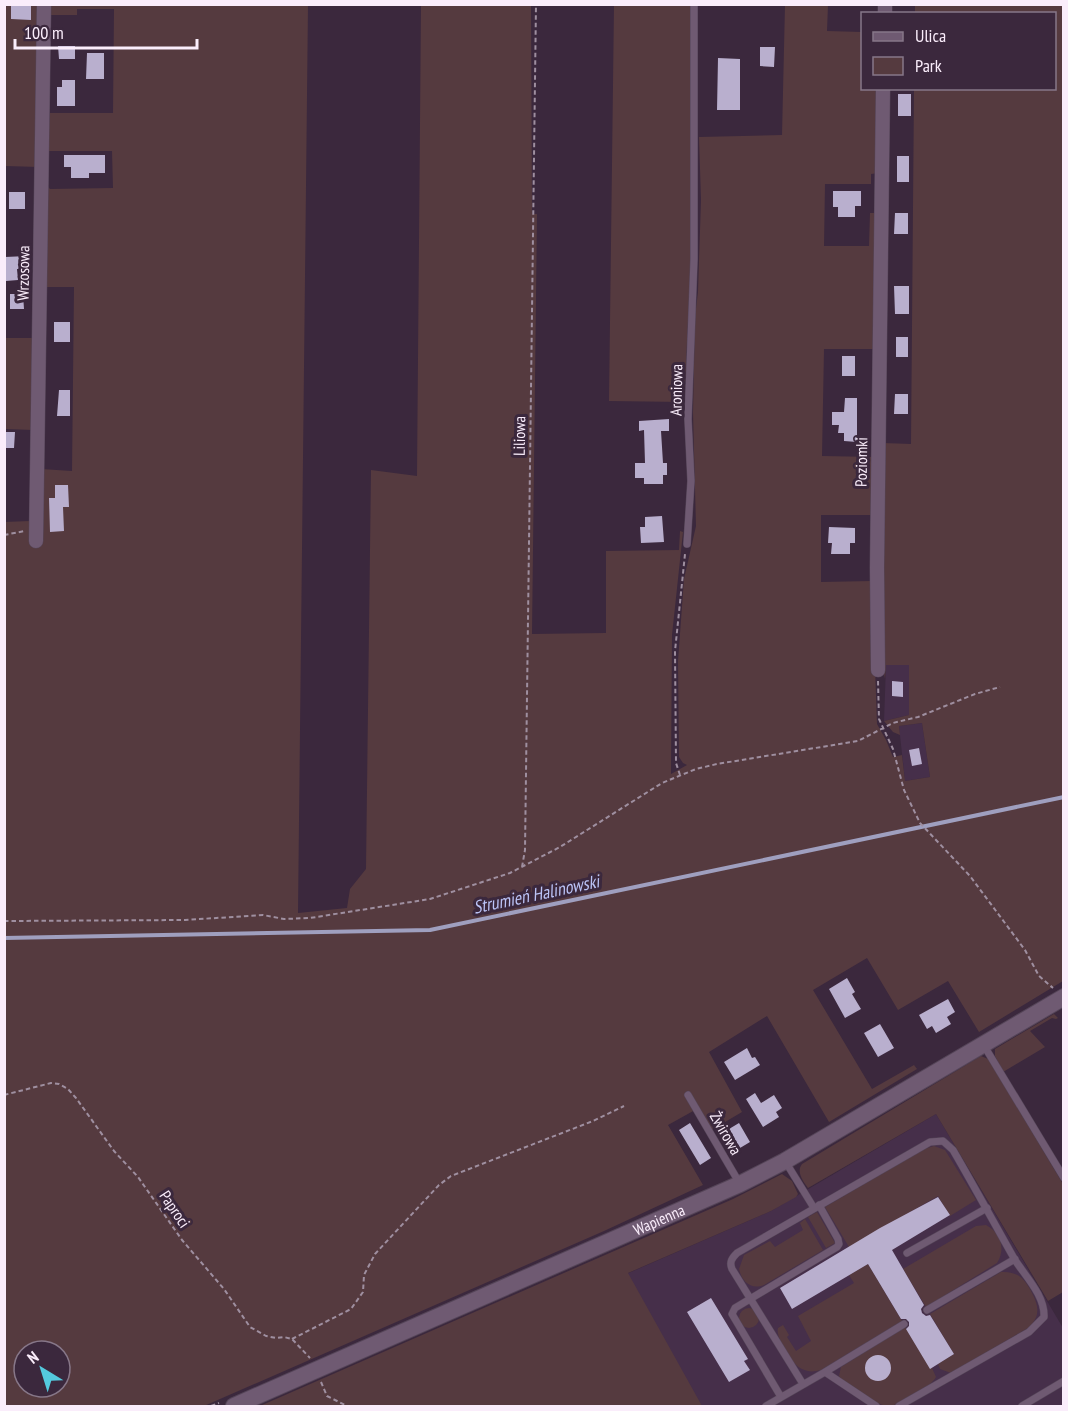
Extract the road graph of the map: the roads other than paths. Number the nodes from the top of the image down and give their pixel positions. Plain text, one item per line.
1 (44, 4) edge
2 (694, 4) edge
3 (884, 90) edge
4 (36, 535) road end
5 (687, 544) road end
6 (878, 670) road end
7 (1063, 997) edge
8 (983, 1044) junction
9 (688, 1095) dead end
10 (785, 1161) junction
11 (1064, 1178) edge
12 (740, 1184) junction
13 (816, 1207) junction
14 (987, 1209) junction
15 (907, 1253) dead end
16 (1015, 1259) junction
17 (750, 1299) junction
18 (927, 1310) dead end
19 (904, 1324) dead end
20 (825, 1372) junction
21 (1064, 1381) edge
22 (803, 1384) junction
23 (782, 1397) junction
24 (227, 1404) edge
25 (766, 1407) edge
26 (876, 1407) edge
27 (899, 1407) edge
28 (1022, 1407) edge

1 - 4 street, Wrzosowa
2 - 5 lane, Aroniowa
3 - 6 street, Poziomki
7 - 8 street, Wapienna
8 - 10 street, Wapienna
8 - 11 lane
9 - 12 lane, Żwirowa
10 - 12 street, Wapienna
10 - 13 lane
12 - 24 street, Wapienna
13 - 14 lane
13 - 17 lane
13 - 17 lane
14 - 15 lane
14 - 16 lane
16 - 18 lane
16 - 27 lane
17 - 22 lane
17 - 23 lane
19 - 20 lane
20 - 22 lane
20 - 26 lane
21 - 28 lane
22 - 23 lane
23 - 25 lane

